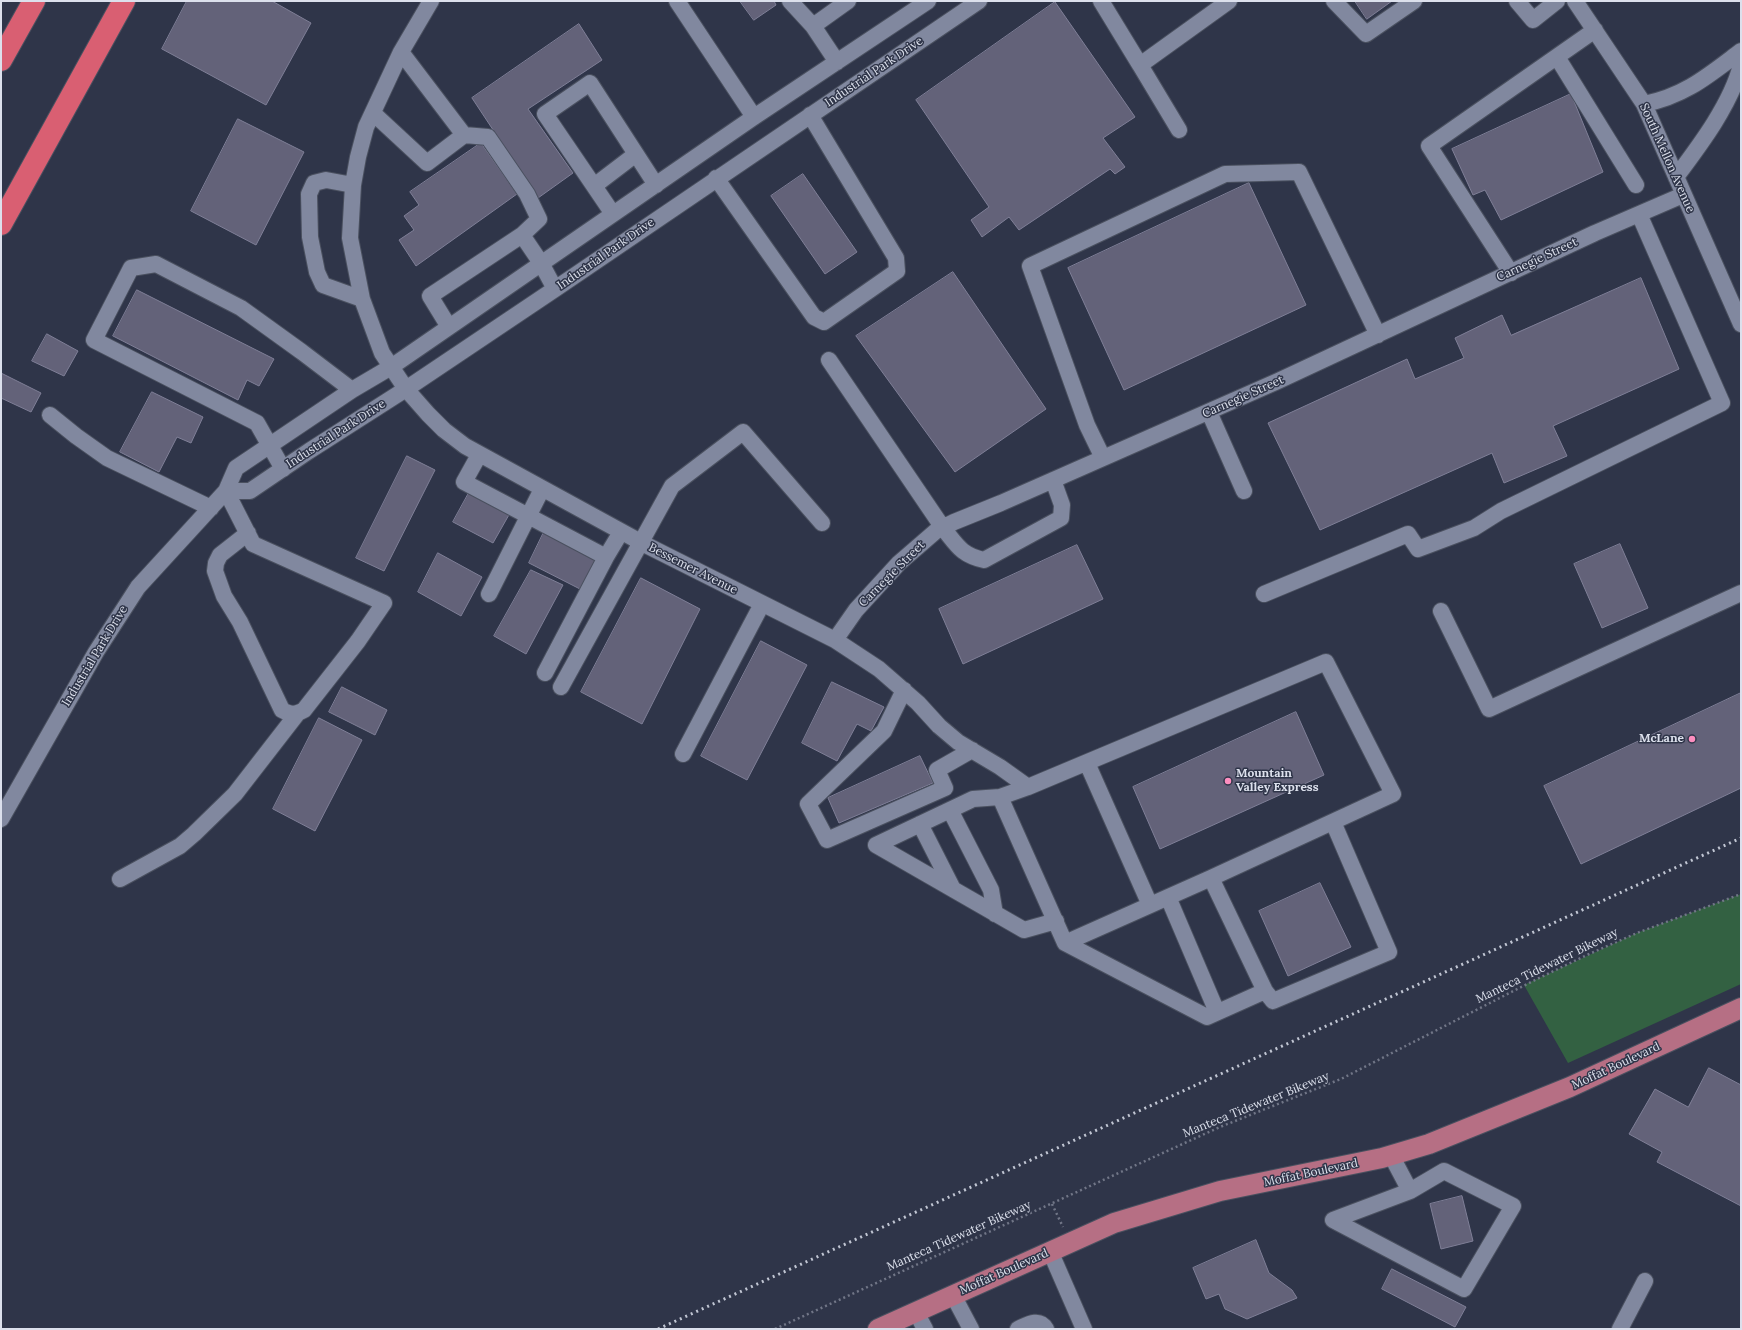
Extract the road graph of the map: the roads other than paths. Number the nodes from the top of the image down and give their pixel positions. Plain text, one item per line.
1 (34, 1) edge
2 (124, 1) edge
3 (431, 1) edge
4 (677, 1) edge
5 (790, 1) edge
6 (848, 1) edge
7 (928, 1) edge
8 (1101, 1) edge
9 (1229, 1) edge
10 (1334, 1) edge
11 (1414, 1) edge
12 (1518, 1) edge
13 (1557, 1) edge
14 (1575, 1) edge
15 (970, 3) edge
16 (907, 7) edge
17 (813, 26) junction
18 (1596, 30) junction
19 (1741, 51) edge
20 (401, 52) junction
21 (1557, 57) junction
22 (1, 60) edge
23 (837, 62) junction
24 (1140, 65) junction
25 (1741, 65) edge
26 (1644, 104) junction
27 (373, 113) junction
28 (810, 115) junction
29 (754, 117) junction
30 (1179, 130) dead end
31 (464, 135) junction
32 (636, 154) junction
33 (1676, 177) junction
34 (716, 178) junction
35 (353, 185) junction
36 (656, 185) junction
37 (1636, 185) dead end
38 (594, 186) junction
39 (1683, 195) junction
40 (613, 214) junction
41 (1639, 214) junction
42 (1, 224) edge
43 (522, 235) junction
44 (541, 264) junction
45 (1511, 273) junction
46 (555, 289) junction
47 (362, 299) junction
48 (1741, 324) edge
49 (449, 327) junction
50 (1378, 335) junction
51 (829, 360) dead end
52 (391, 367) junction
53 (406, 389) junction
54 (352, 390) junction
55 (1208, 412) junction
56 (50, 415) dead end
57 (269, 447) junction
58 (479, 455) junction
59 (1103, 458) junction
60 (283, 469) junction
61 (1054, 480) junction
62 (542, 489) junction
63 (226, 491) junction
64 (1244, 491) dead end
65 (210, 508) junction
66 (529, 516) junction
67 (822, 523) dead end
68 (943, 528) junction
69 (621, 532) junction
70 (248, 533) junction
71 (640, 542) junction
72 (606, 557) junction
73 (1741, 593) edge
74 (490, 594) dead end
75 (1264, 594) dead end
76 (762, 604) junction
77 (1441, 611) dead end
78 (835, 640) junction
79 (545, 673) dead end
80 (561, 687) dead end
81 (904, 690) junction
82 (297, 714) junction
83 (972, 750) junction
84 (683, 754) dead end
85 (1087, 763) junction
86 (1028, 786) junction
87 (1000, 798) junction
88 (950, 810) junction
89 (1, 819) edge
90 (1333, 822) junction
91 (920, 824) junction
92 (1211, 878) junction
93 (120, 879) dead end
94 (953, 889) junction
95 (1168, 897) junction
96 (1150, 905) junction
97 (995, 914) junction
98 (1056, 921) junction
99 (1065, 943) junction
100 (1265, 992) junction
101 (1741, 1008) edge
102 (1217, 1012) junction
103 (1391, 1155) junction
104 (1410, 1191) junction
105 (1050, 1251) junction
106 (1645, 1281) dead end
107 (953, 1295) junction
108 (920, 1320) edge
109 (878, 1329) edge
110 (971, 1329) edge
111 (1018, 1329) edge
112 (1046, 1329) edge
113 (1084, 1329) edge
114 (1620, 1329) edge

1 - 22 highway
2 - 42 highway
3 - 20 street, Bessemer Avenue
4 - 29 street
5 - 17 street
6 - 17 street
7 - 16 street, Industrial Park Drive
8 - 24 street
9 - 24 street
10 - 11 street
12 - 13 street
14 - 18 street, South Mellon Avenue
15 - 28 street, Industrial Park Drive
16 - 23 street, Industrial Park Drive
17 - 23 street
18 - 21 street
18 - 26 street, South Mellon Avenue
19 - 26 street
20 - 27 street, Bessemer Avenue
20 - 31 street
21 - 37 street
21 - 45 street
23 - 29 street, Industrial Park Drive
24 - 30 street
25 - 33 street
26 - 33 street, South Mellon Avenue
27 - 31 street
27 - 35 street, Bessemer Avenue
28 - 34 street, Industrial Park Drive
28 - 34 street
29 - 36 street, Industrial Park Drive
31 - 43 street
32 - 36 street
32 - 38 street
32 - 38 street
33 - 39 street, South Mellon Avenue
34 - 46 street, Industrial Park Drive
35 - 47 street, Bessemer Avenue
35 - 47 street
36 - 40 street, Industrial Park Drive
38 - 40 street
39 - 41 street, Carnegie Street
39 - 48 street, South Mellon Avenue
40 - 44 street, Industrial Park Drive
41 - 45 street, Carnegie Street
41 - 75 street
43 - 44 street
43 - 49 street
44 - 46 street
44 - 49 street, Industrial Park Drive
45 - 50 street, Carnegie Street
46 - 53 street, Industrial Park Drive
47 - 52 street, Bessemer Avenue
49 - 52 street, Industrial Park Drive
50 - 55 street, Carnegie Street
50 - 59 street
51 - 68 street
52 - 53 street, Bessemer Avenue
52 - 54 street, Industrial Park Drive
53 - 58 street, Bessemer Avenue
53 - 60 street, Industrial Park Drive
54 - 57 street, Industrial Park Drive
54 - 57 street
55 - 59 street, Carnegie Street
55 - 64 street
56 - 65 street
57 - 60 street
57 - 63 street, Industrial Park Drive
58 - 62 street, Bessemer Avenue
58 - 66 street
59 - 61 street, Carnegie Street
60 - 63 street, Industrial Park Drive
61 - 68 street, Carnegie Street
61 - 68 street
62 - 66 street
62 - 69 street, Bessemer Avenue
63 - 65 street, Industrial Park Drive
63 - 70 street
65 - 89 street, Industrial Park Drive
66 - 72 street
66 - 74 street
67 - 71 street
68 - 78 street, Carnegie Street
69 - 71 street, Bessemer Avenue
69 - 72 street
70 - 82 street
70 - 82 street
71 - 76 street, Bessemer Avenue
71 - 80 street
72 - 79 street
73 - 77 street
76 - 78 street, Bessemer Avenue
76 - 84 street
78 - 81 street, Bessemer Avenue
81 - 83 street, Bessemer Avenue
81 - 83 street
82 - 93 street
83 - 86 street, Bessemer Avenue
85 - 86 street
85 - 90 street
85 - 96 street
86 - 87 street
87 - 88 street
87 - 98 street
88 - 91 street
88 - 97 street
90 - 92 street
90 - 100 street
91 - 94 street
91 - 94 street
92 - 95 street
92 - 100 street
94 - 97 street
95 - 96 street
95 - 102 street
96 - 99 street
97 - 98 street
98 - 99 street
99 - 102 street
100 - 102 street
101 - 103 main road, Moffat Boulevard
103 - 104 street
103 - 105 main road, Moffat Boulevard
104 - 104 street
105 - 107 main road, Moffat Boulevard
105 - 113 street
106 - 114 street
107 - 108 main road, Moffat Boulevard
107 - 110 street
108 - 109 main road, Moffat Boulevard
111 - 112 street

